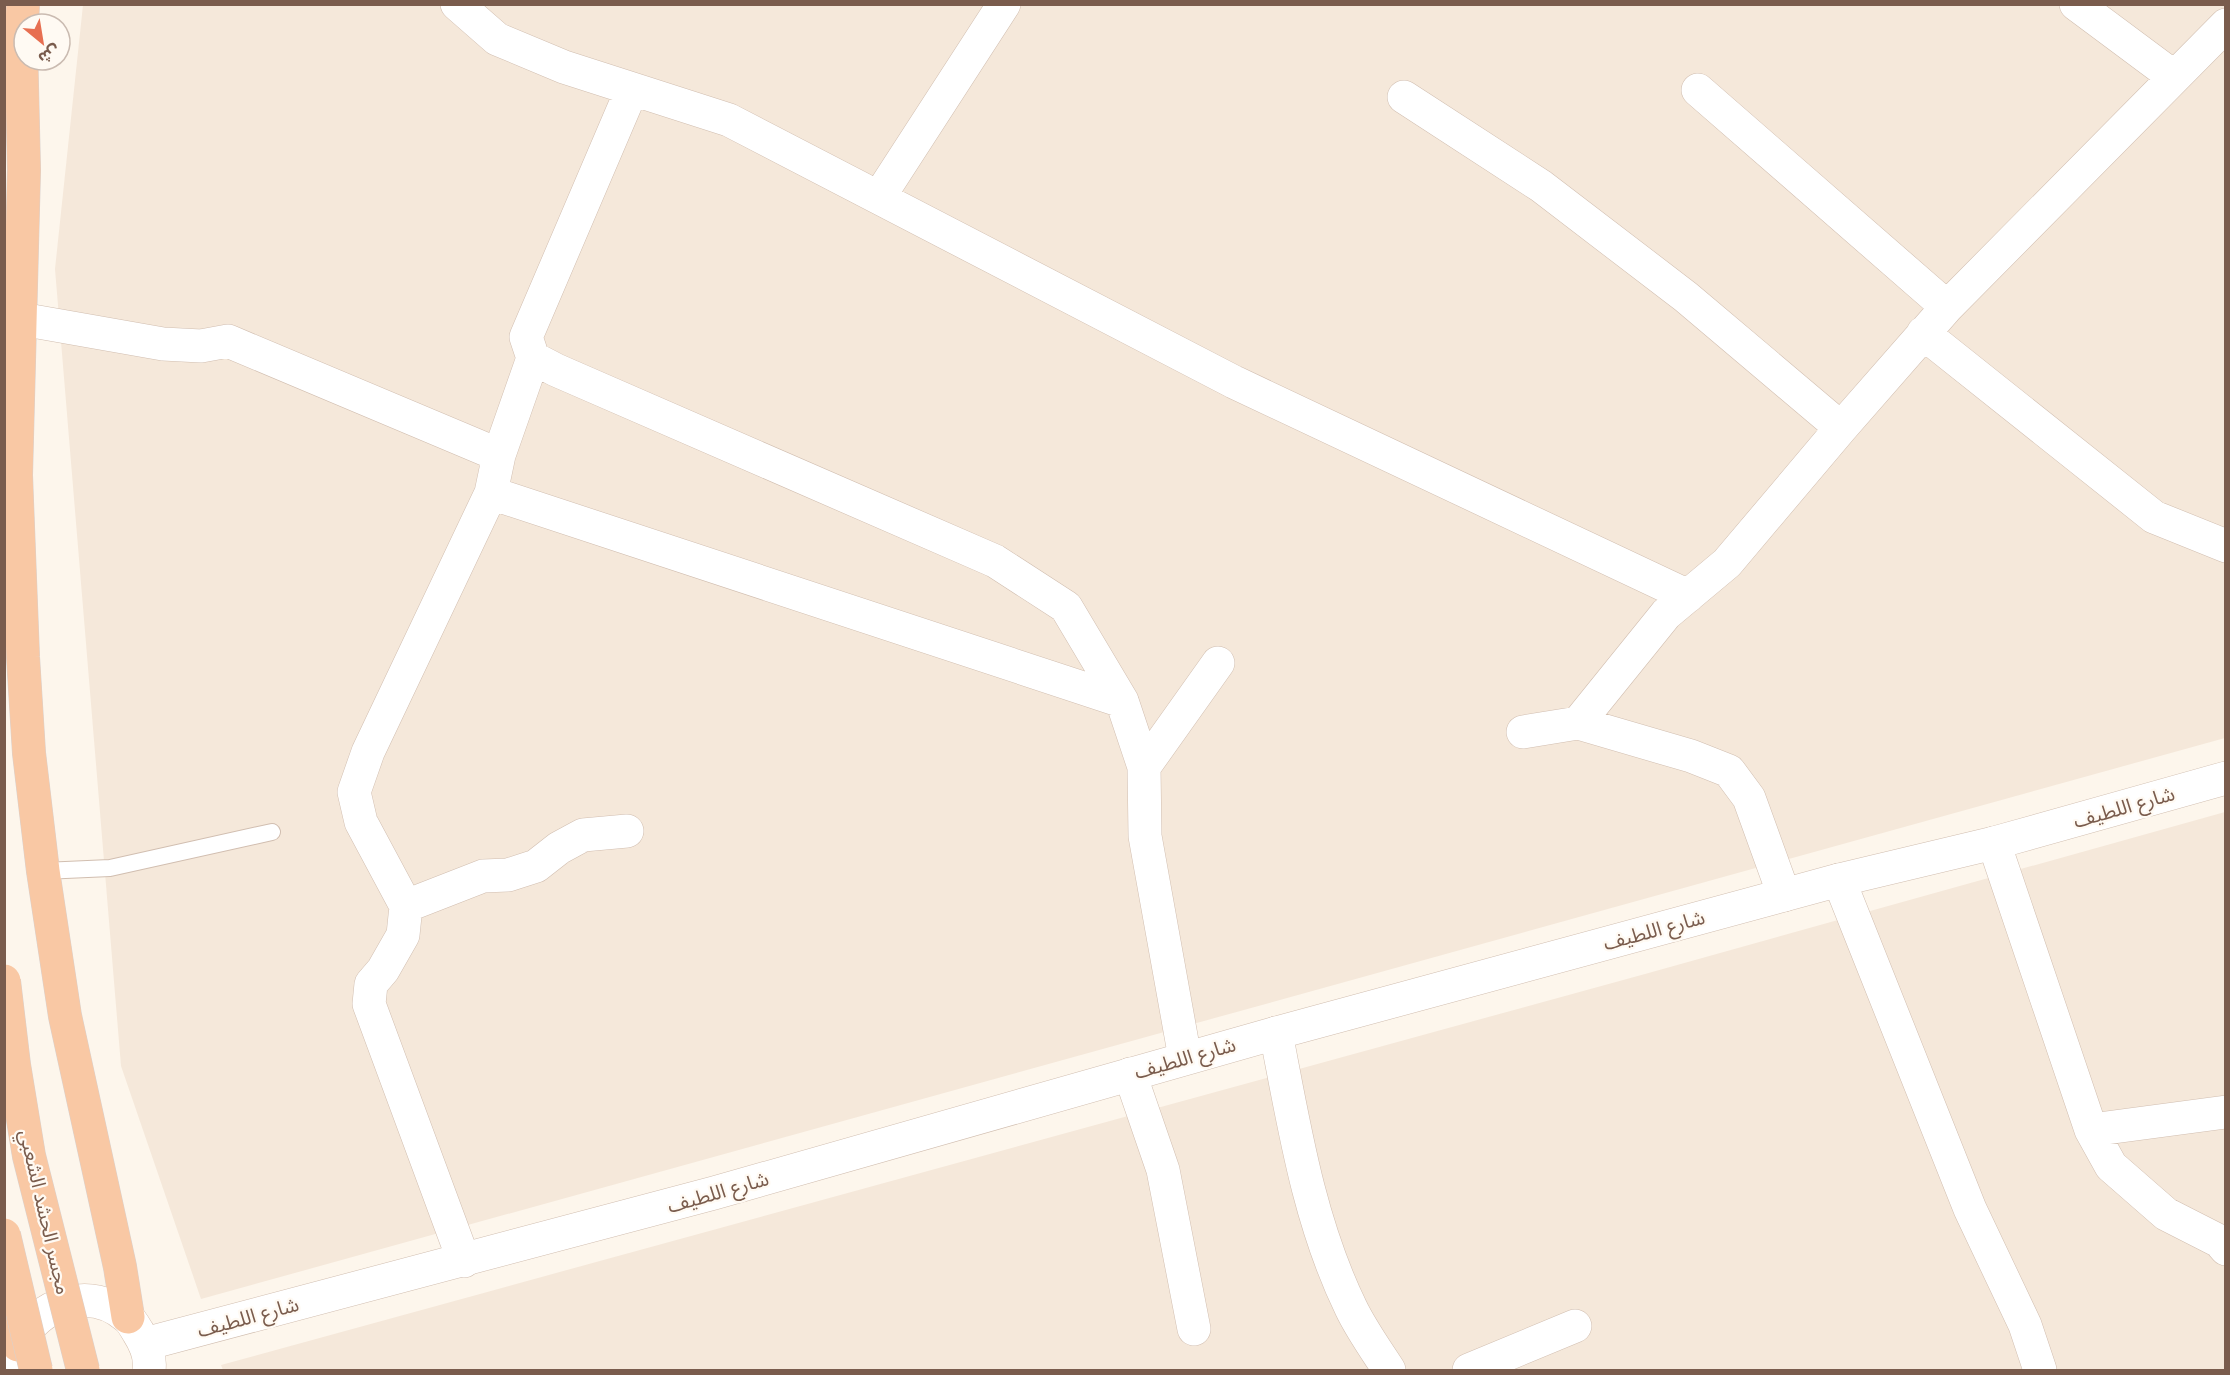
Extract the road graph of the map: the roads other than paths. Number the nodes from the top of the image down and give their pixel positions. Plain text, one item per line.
1 (23, 4) edge
2 (457, 4) edge
3 (1004, 4) edge
4 (2076, 4) edge
5 (2226, 25) edge
6 (2174, 77) junction
7 (632, 89) junction
8 (1698, 90) dead end
9 (1404, 97) dead end
10 (879, 197) junction
11 (1947, 307) junction
12 (21, 319) junction
13 (1923, 333) junction
14 (533, 358) junction
15 (1841, 428) junction
16 (499, 455) junction
17 (491, 493) junction
18 (2226, 546) edge
19 (1688, 596) junction
20 (1218, 663) dead end
21 (1122, 701) junction
22 (1578, 723) junction
23 (1523, 732) dead end
24 (1144, 767) junction
25 (2226, 778) edge
26 (627, 831) dead end
27 (272, 832) dead end
28 (1994, 843) junction
29 (43, 871) junction
30 (1839, 880) junction
31 (1784, 895) junction
32 (406, 906) junction
33 (4, 981) edge
34 (1276, 1033) junction
35 (1185, 1058) junction
36 (1130, 1074) junction
37 (2226, 1112) edge
38 (2091, 1130) junction
39 (4, 1234) edge
40 (2226, 1249) edge
41 (464, 1261) junction
42 (128, 1317) junction
43 (1575, 1326) dead end
44 (1194, 1329) dead end
45 (18, 1351) edge
46 (147, 1357) edge
47 (83, 1371) edge
48 (1389, 1371) edge
49 (1468, 1371) edge
50 (2040, 1371) edge

1 - 12 highway
2 - 7 street
3 - 10 street
4 - 6 street
5 - 6 street
6 - 11 street
7 - 10 street
7 - 14 street
8 - 11 street
9 - 15 street
10 - 19 street
11 - 13 street
12 - 16 street
12 - 29 highway
13 - 15 street
13 - 18 street
14 - 16 street
14 - 21 street
15 - 19 street
16 - 17 street
17 - 21 street
17 - 32 street
19 - 22 street
20 - 24 street
21 - 24 street
22 - 23 street
22 - 31 street
24 - 35 street
25 - 28 street, شارع اللطيف
26 - 32 street
27 - 29 lane
28 - 30 street, شارع اللطيف
28 - 38 street
29 - 42 highway
30 - 31 street, شارع اللطيف
30 - 50 street
31 - 34 street, شارع اللطيف
32 - 41 street
33 - 47 highway, مجسر الحشد الشعبي, bridge
34 - 35 street, شارع اللطيف
34 - 48 street
35 - 36 street, شارع اللطيف
36 - 41 street, شارع اللطيف
36 - 44 street
37 - 38 street
38 - 40 street
39 - 45 highway, bridge
41 - 46 street, شارع اللطيف
42 - 45 street
42 - 46 street
43 - 49 street

